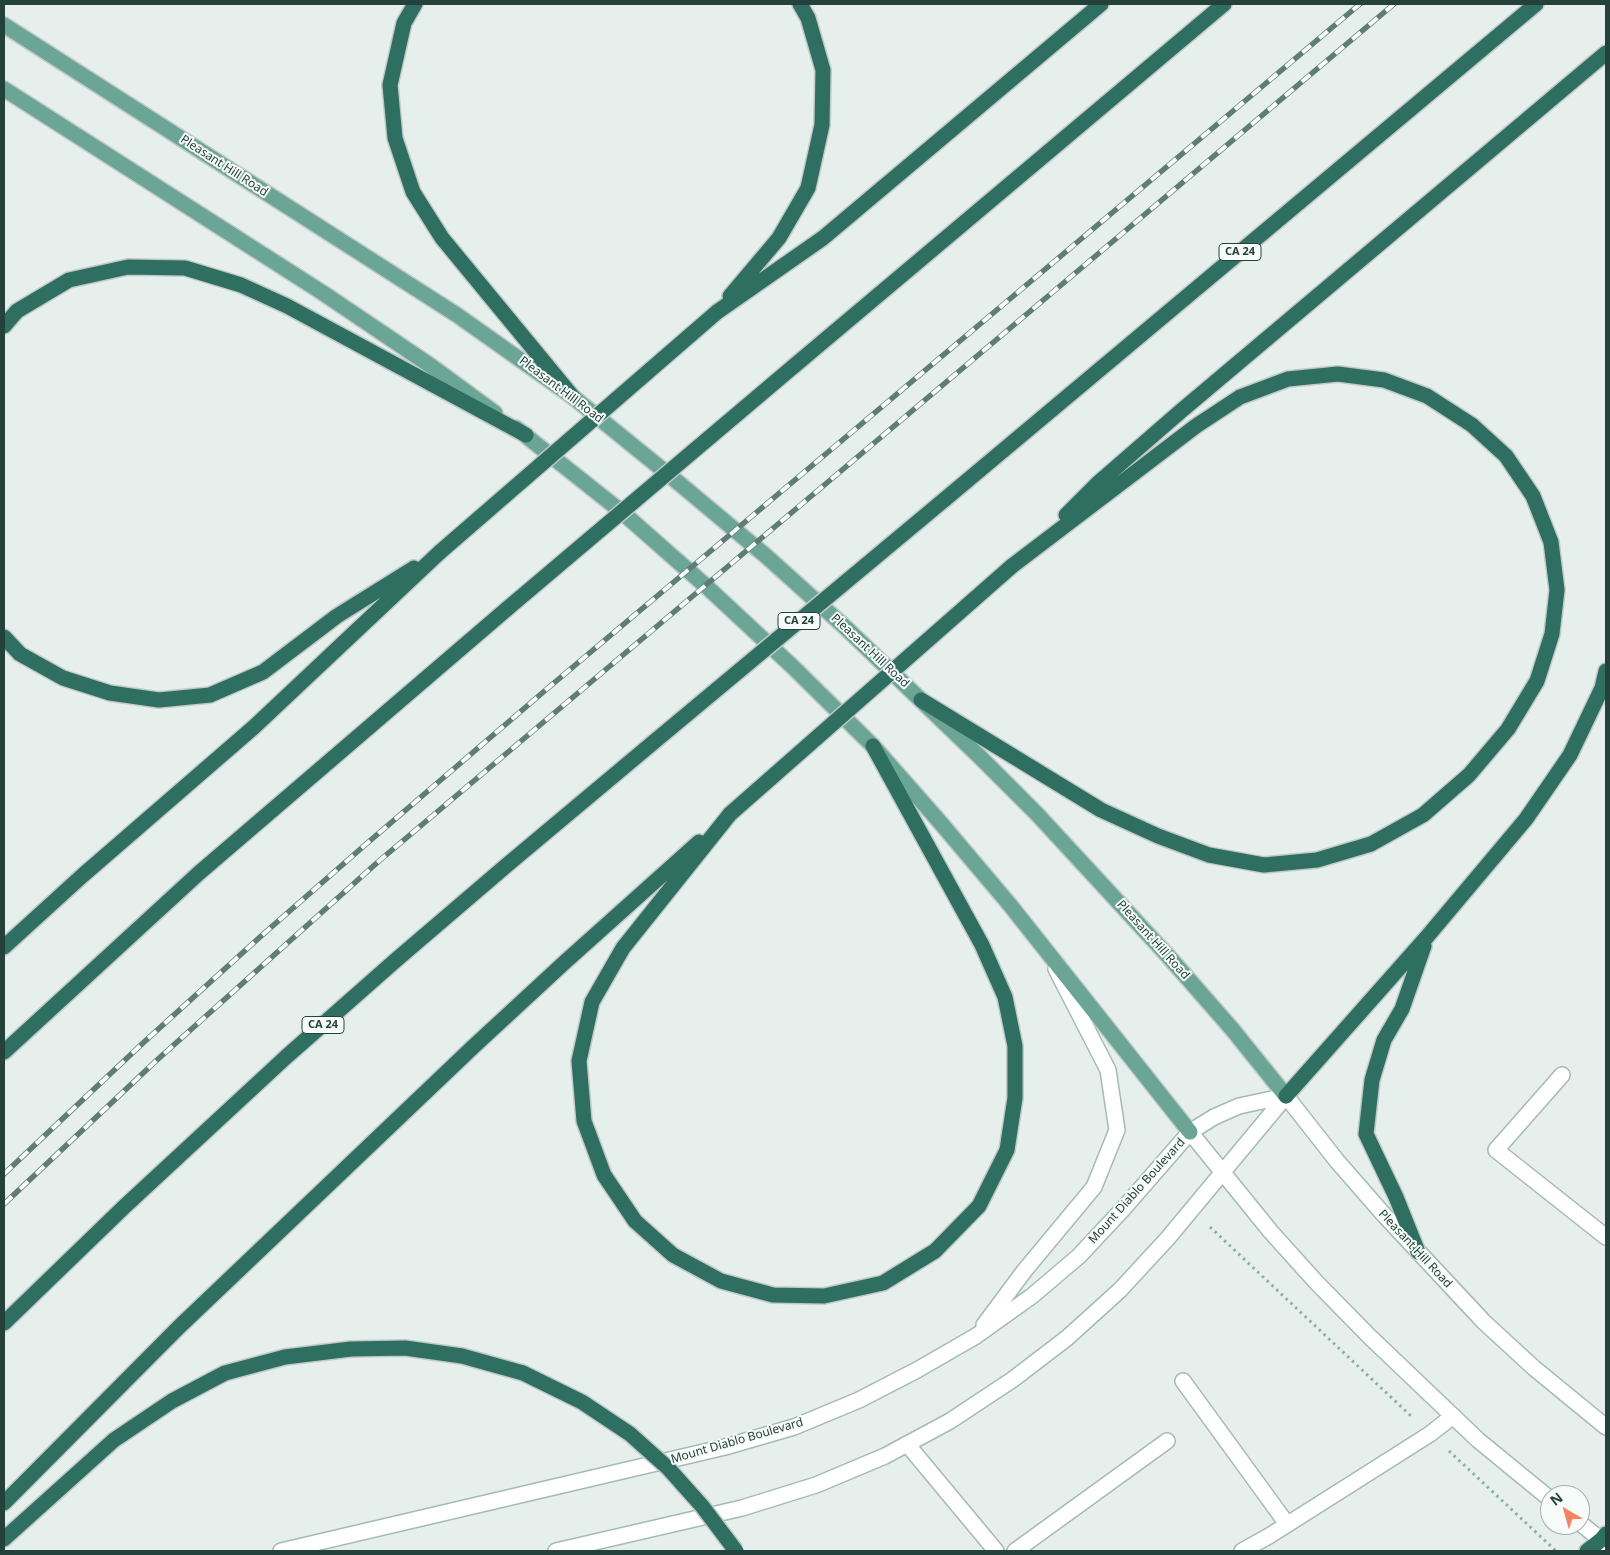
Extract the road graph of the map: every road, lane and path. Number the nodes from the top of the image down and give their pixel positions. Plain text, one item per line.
1 (415, 4) edge
2 (800, 4) edge
3 (1101, 4) edge
4 (1224, 4) edge
5 (1536, 4) edge
6 (4, 24) edge
7 (1606, 53) edge
8 (4, 89) edge
9 (717, 312) junction
10 (4, 326) edge
11 (573, 397) junction
12 (526, 435) junction
13 (440, 552) junction
14 (1012, 566) junction
15 (4, 637) edge
16 (1606, 672) edge
17 (921, 700) junction
18 (873, 746) junction
19 (730, 814) junction
20 (1426, 938) junction
21 (4, 947) edge
22 (1048, 952) junction
23 (4, 1052) edge
24 (1562, 1075) dead end
25 (1286, 1096) junction
26 (1190, 1132) junction
27 (1222, 1173) junction
28 (1192, 1210) junction
29 (1606, 1237) edge
30 (1418, 1252) junction
31 (4, 1323) edge
32 (976, 1336) junction
33 (1183, 1381) dead end
34 (1453, 1416) junction
35 (1606, 1427) edge
36 (1430, 1434) junction
37 (1167, 1440) dead end
38 (907, 1444) junction
39 (1540, 1491) edge
40 (4, 1503) edge
41 (1288, 1524) junction
42 (1590, 1529) edge
43 (4, 1539) edge
44 (1605, 1539) edge
45 (281, 1551) edge
46 (556, 1551) edge
47 (736, 1551) edge
48 (996, 1551) edge
49 (1015, 1551) edge
50 (1242, 1551) edge
51 (1556, 1551) edge
52 (1587, 1551) edge

1 - 11 highway
2 - 9 highway
3 - 9 highway
4 - 23 highway, bridge
5 - 31 highway, CA 24, bridge
6 - 11 main road, Pleasant Hill Road
7 - 14 highway
8 - 12 main road
9 - 13 highway, bridge
10 - 12 highway
11 - 17 main road, Pleasant Hill Road
12 - 18 main road
13 - 15 highway
13 - 21 highway
14 - 17 highway
14 - 19 highway, bridge
16 - 20 highway
17 - 25 main road, Pleasant Hill Road
18 - 19 highway
18 - 22 main road
19 - 40 highway
20 - 25 highway
20 - 30 highway
22 - 26 main road
22 - 32 main road
24 - 29 main road
25 - 26 main road, Mount Diablo Boulevard
25 - 27 main road
25 - 30 main road, Pleasant Hill Road
26 - 27 main road
26 - 32 main road, Mount Diablo Boulevard
27 - 28 main road
27 - 34 main road
28 - 36 path
28 - 38 main road
30 - 35 main road, Pleasant Hill Road
32 - 45 main road, Mount Diablo Boulevard
33 - 41 main road
34 - 36 main road
34 - 39 main road
36 - 41 main road
36 - 51 path
37 - 49 main road
38 - 46 main road
38 - 48 main road
41 - 50 main road
42 - 44 main road
43 - 47 highway, bridge
44 - 52 highway

